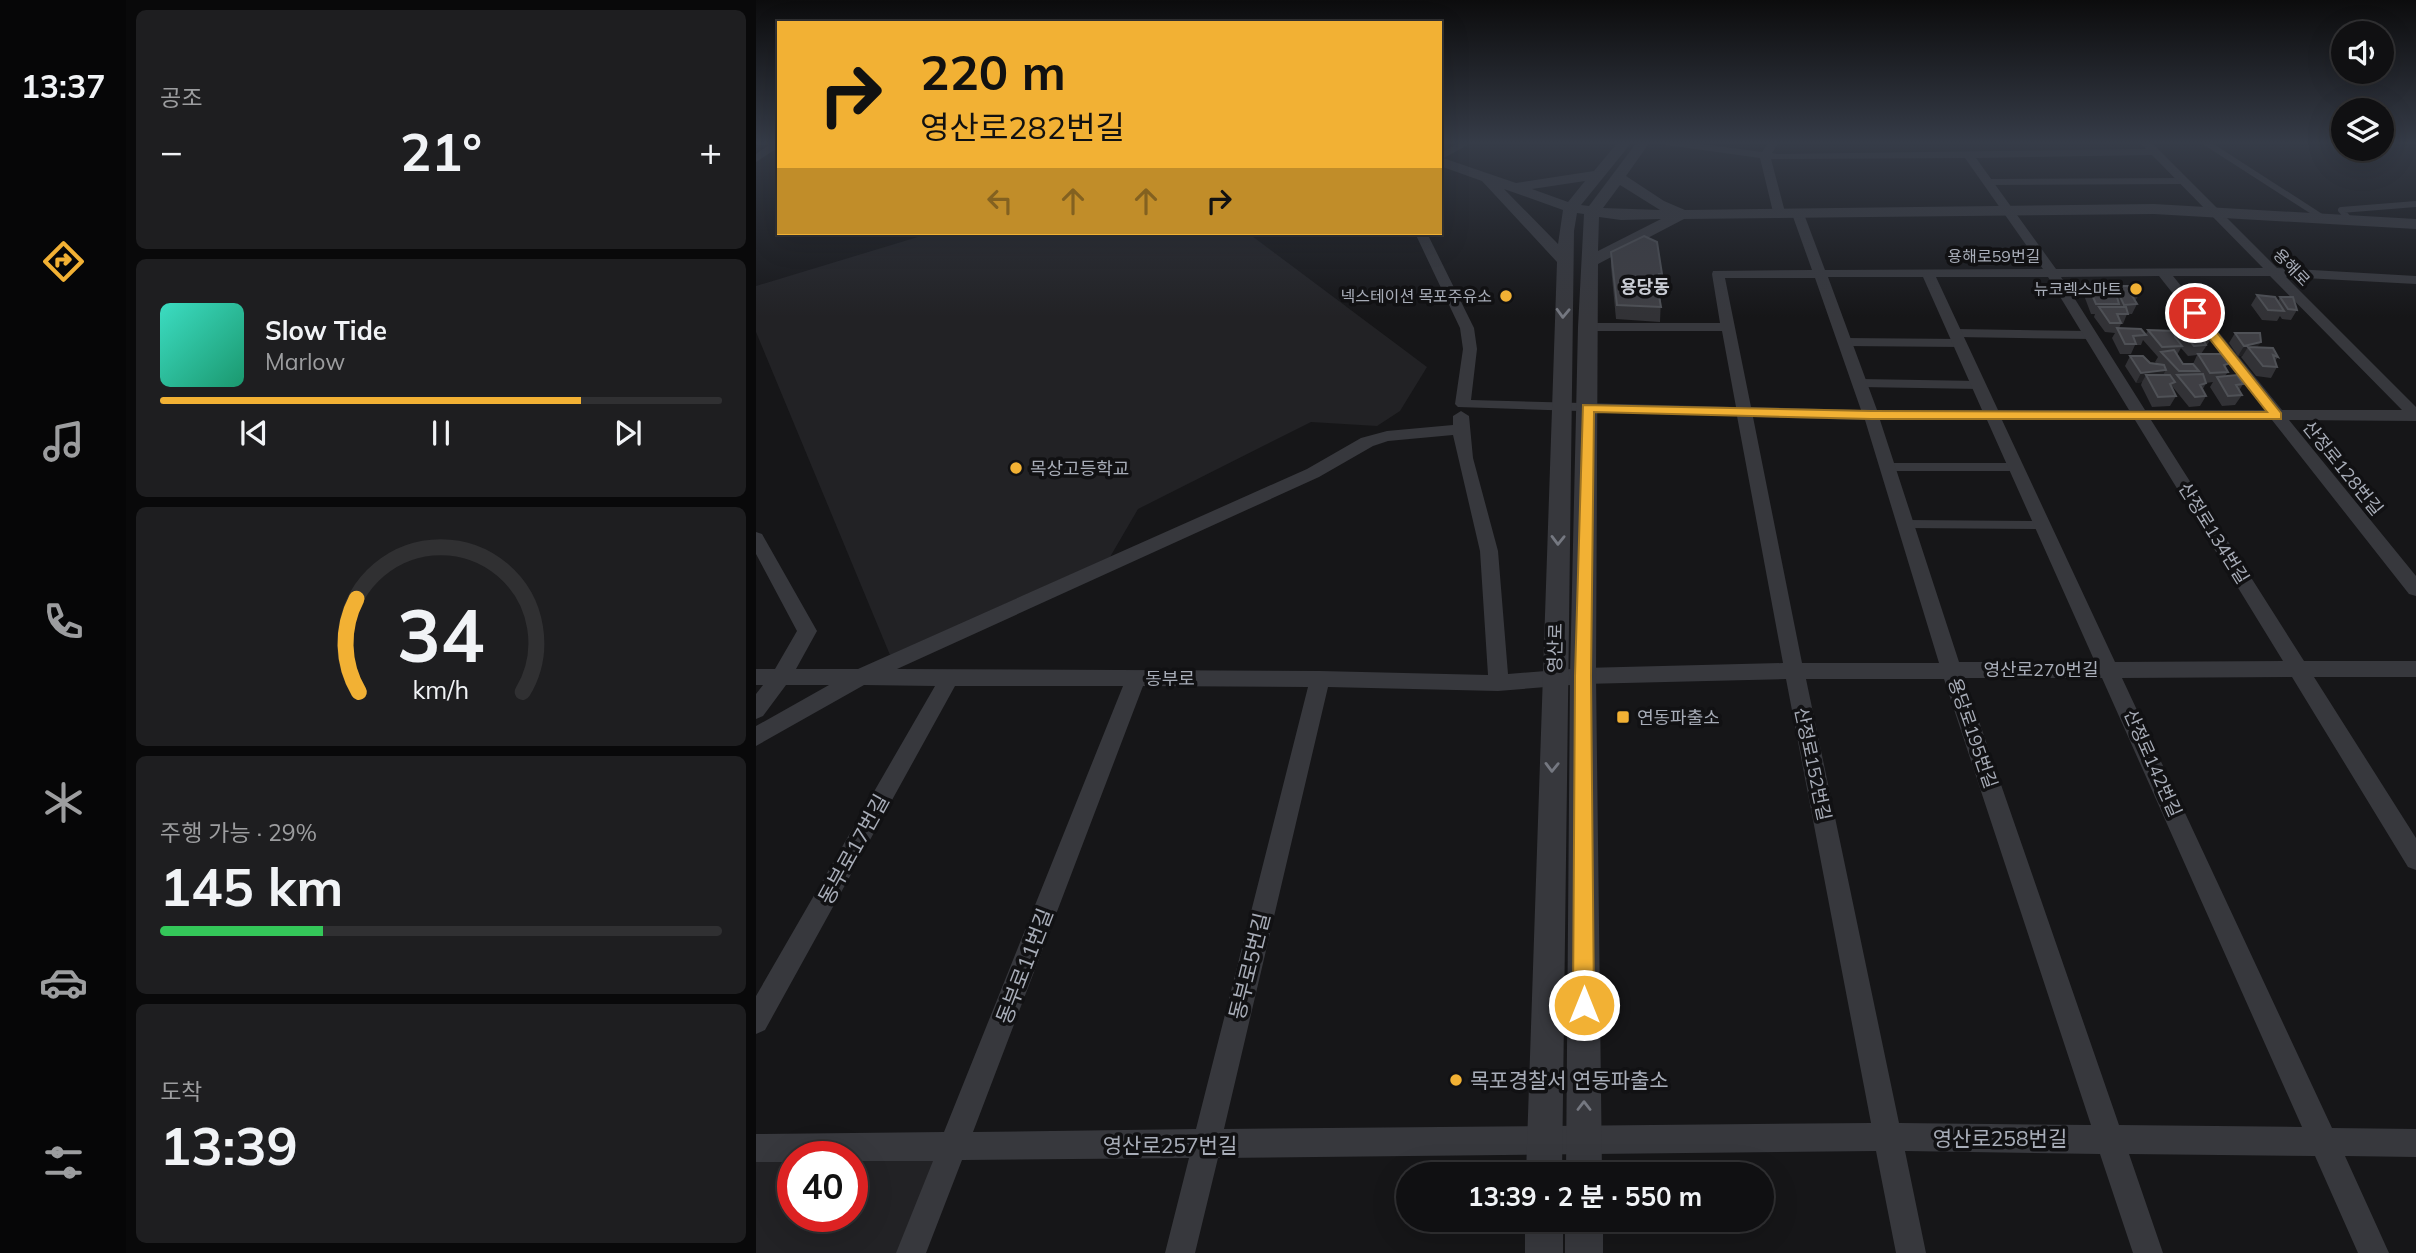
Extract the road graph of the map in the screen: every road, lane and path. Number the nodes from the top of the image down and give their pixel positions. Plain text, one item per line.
1 (1507, 200) edge
2 (1553, 200) edge
3 (1589, 200) edge
4 (1651, 200) edge
5 (1784, 200) edge
6 (1999, 200) edge
7 (2203, 200) edge
8 (2296, 200) edge
9 (2416, 204) edge
10 (1582, 210) junction
11 (2006, 211) junction
12 (2216, 212) junction
13 (1789, 213) junction
14 (1682, 214) junction
15 (2323, 218) junction
16 (2349, 219) junction
17 (2416, 224) edge
18 (1422, 235) edge
19 (1565, 261) junction
20 (1590, 262) junction
21 (2162, 271) junction
22 (2271, 272) junction
23 (2052, 273) junction
24 (1718, 274) joint
25 (1820, 274) junction
26 (1928, 274) junction
27 (2416, 280) edge
28 (1587, 327) junction
29 (1728, 327) junction
30 (2091, 335) junction
31 (1958, 338) junction
32 (1845, 342) junction
33 (1860, 383) junction
34 (1980, 385) junction
35 (1463, 404) junction
36 (1561, 407) junction
37 (1588, 408) junction
38 (1744, 412) junction
39 (1871, 415) junction
40 (1994, 415) junction
41 (2141, 416) junction
42 (2277, 416) junction
43 (2416, 416) edge
44 (1459, 429) junction
45 (1888, 467) junction
46 (2018, 467) junction
47 (1906, 524) junction
48 (2044, 525) junction
49 (756, 538) edge
50 (2416, 589) edge
51 (1951, 669) junction
52 (2416, 669) edge
53 (2110, 670) junction
54 (2300, 670) junction
55 (1794, 671) junction
56 (863, 676) junction
57 (1583, 676) junction
58 (756, 677) edge
59 (781, 677) junction
60 (950, 677) junction
61 (1136, 678) junction
62 (1320, 680) junction
63 (1554, 681) junction
64 (1498, 683) junction
65 (756, 710) edge
66 (756, 737) edge
67 (2416, 859) edge
68 (756, 1021) edge
69 (1889, 1137) junction
70 (2110, 1139) junction
71 (1545, 1142) junction
72 (1584, 1142) junction
73 (2416, 1143) edge
74 (1204, 1144) junction
75 (2325, 1144) junction
76 (953, 1146) junction
77 (756, 1148) edge
78 (1544, 1162) edge
79 (1584, 1162) edge
80 (1544, 1232) edge
81 (1584, 1232) edge
82 (911, 1253) edge
83 (1180, 1253) edge
84 (1544, 1253) edge
85 (1584, 1253) edge
86 (1911, 1253) edge
87 (2148, 1253) edge
88 (2374, 1253) edge

1 - 19 street
2 - 10 street
3 - 10 street, 영산로
4 - 14 street
5 - 13 street, 용당로195번길
6 - 11 street, 산정로134번길
7 - 12 street, 용해로
8 - 15 lane
9 - 16 lane
10 - 14 street
10 - 19 street, 영산로
10 - 20 street, 영산로
11 - 12 street
11 - 13 street
11 - 23 street, 산정로134번길
12 - 15 street
12 - 22 street, 용해로
13 - 14 street
13 - 25 street, 용당로195번길
14 - 20 street
15 - 16 street
16 - 17 street
18 - 35 street
19 -> 36 street, 영산로
20 - 28 street, 영산로
21 - 22 street, 용해로59번길
21 - 23 street, 용해로59번길
21 - 42 street, 산정로128번길
22 - 27 street, 용해로59번길
22 - 43 street, 용해로
23 - 26 street, 용해로59번길
23 - 30 street, 산정로134번길
24 - 25 street, 용해로59번길
24 - 29 street, 산정로152번길
25 - 26 street, 용해로59번길
25 - 32 street, 용당로195번길
26 - 31 street, 산정로142번길
28 - 29 street
28 - 37 street, 영산로
29 - 38 street, 산정로152번길
30 - 31 lane
30 - 41 street, 산정로134번길
31 - 32 lane
31 - 34 street, 산정로142번길
32 - 33 street, 용당로195번길
33 - 34 lane
33 - 39 street, 용당로195번길
34 - 40 street, 산정로142번길
35 - 36 street
35 - 44 street
36 - 37 street
36 -> 63 street, 영산로
37 - 38 street
37 - 57 street, 영산로
38 - 39 street
38 - 55 street, 산정로152번길
39 - 40 street
39 - 45 street, 용당로195번길
40 - 41 street
40 - 46 street, 산정로142번길
41 - 42 street
41 - 54 street, 산정로134번길
42 - 43 street
42 - 50 street, 산정로128번길
44 - 56 street
44 - 64 street
45 - 46 lane
45 - 47 street, 용당로195번길
46 - 48 street, 산정로142번길
47 - 48 lane
47 - 51 street, 용당로195번길
48 - 53 street, 산정로142번길
49 - 59 street
51 - 53 street, 영산로270번길
51 - 55 street, 영산로270번길
51 - 70 street, 용당로195번길
52 - 54 street, 영산로270번길
53 - 54 street, 영산로270번길
53 - 75 street, 산정로142번길
54 - 67 street, 산정로134번길
55 - 57 street, 영산로270번길
55 - 69 street, 산정로152번길
56 - 59 street, 동부로
56 - 60 street, 동부로
56 - 66 street
57 - 63 street, 동부로
72 -> 57 street, 영산로
58 - 59 street, 동부로
59 - 65 street
60 - 61 street, 동부로
60 - 68 street, 동부로17번길
61 - 62 street, 동부로
61 - 76 street, 동부로11번길
62 - 64 street, 동부로
62 - 74 street, 동부로5번길
63 - 64 street, 동부로
63 -> 71 street, 영산로
69 - 70 street, 영산로258번길
69 - 72 street, 영산로258번길
69 - 86 street, 산정로152번길
70 - 75 street, 영산로258번길
70 - 87 street, 용당로195번길
71 - 72 street, 영산로257번길
71 - 74 street, 영산로257번길
71 - 78 street, 영산로
72 - 79 street, 영산로
73 - 75 street, 영산로258번길
74 - 76 street, 영산로257번길
74 - 83 street, 동부로5번길
75 - 88 street, 산정로142번길
76 - 77 street, 영산로257번길
76 - 82 street, 동부로11번길
80 - 84 street
81 - 85 street

